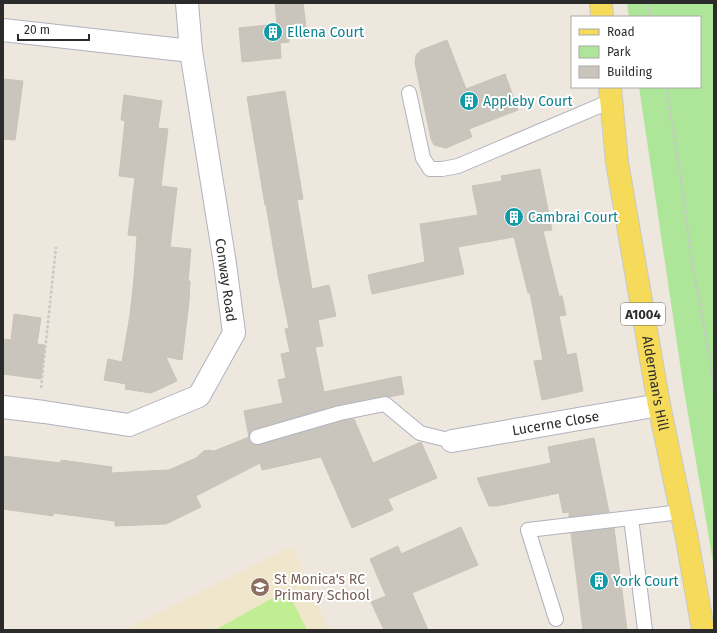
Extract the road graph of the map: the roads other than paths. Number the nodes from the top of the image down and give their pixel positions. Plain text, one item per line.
1 (187, 3) edge
2 (601, 3) edge
3 (602, 16) edge
4 (3, 30) edge
5 (191, 51) junction
6 (409, 94) dead end
7 (610, 94) edge
8 (659, 405) junction
9 (3, 407) edge
10 (257, 437) dead end
11 (452, 441) joint
12 (681, 512) junction
13 (631, 518) junction
14 (556, 619) dead end
15 (645, 630) edge
16 (703, 630) edge

1 - 5 street, Conway Road
2 - 3 main road
4 - 5 street
5 - 9 street, Conway Road
6 - 7 lane
7 - 8 main road, Alderman's Hill / A1004
8 - 11 street, Lucerne Close
8 - 12 main road, Alderman's Hill / A1004
10 - 11 lane
12 - 13 lane
12 - 16 main road, Alderman's Hill / A1004
13 - 14 lane
13 - 15 lane

